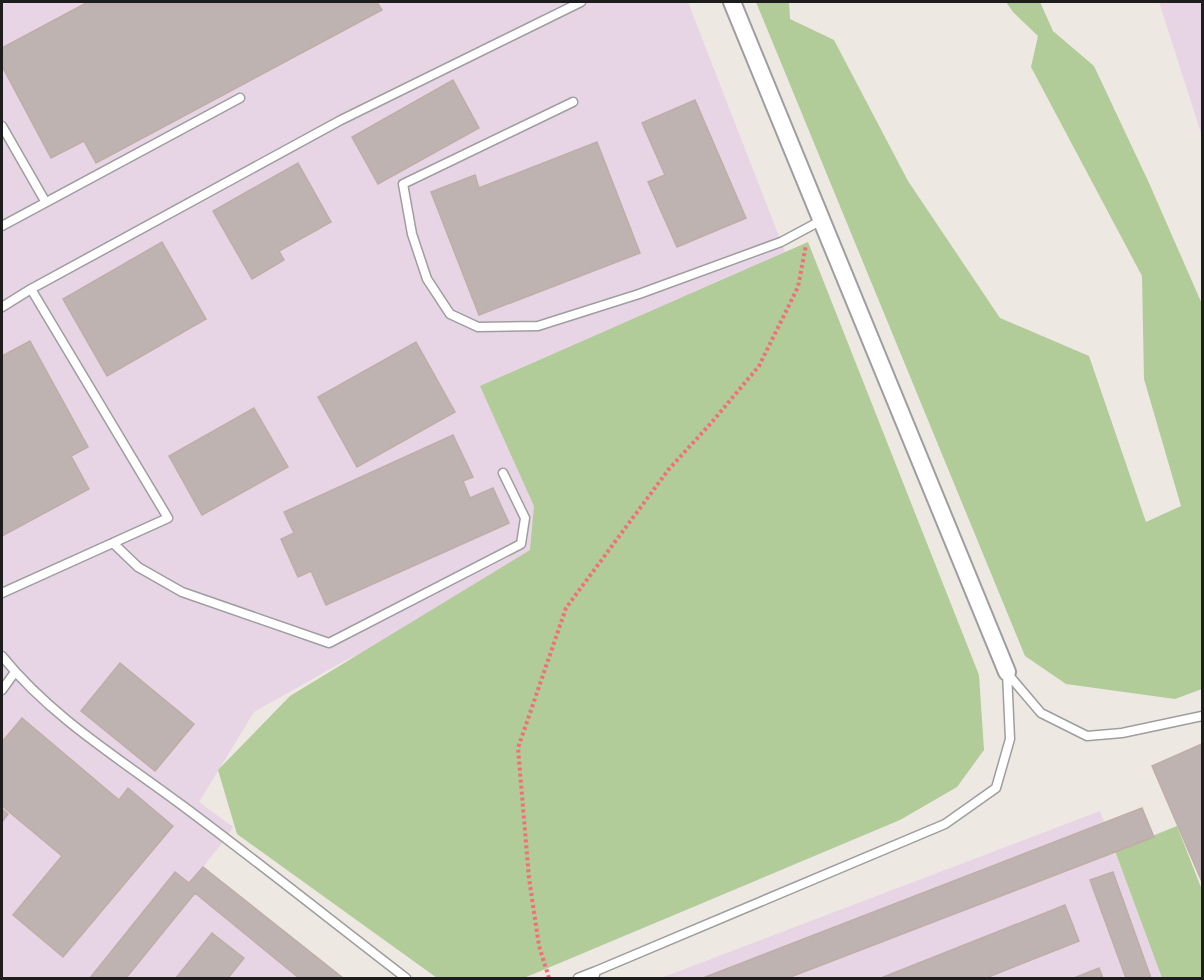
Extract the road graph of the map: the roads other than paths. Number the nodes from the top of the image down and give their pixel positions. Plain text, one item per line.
1 (581, 2) edge
2 (732, 2) edge
3 (240, 98) dead end
4 (573, 102) dead end
5 (2, 126) edge
6 (45, 201) junction
7 (816, 223) junction
8 (2, 226) edge
9 (31, 289) junction
10 (2, 307) edge
11 (503, 472) dead end
12 (113, 543) junction
13 (2, 593) edge
14 (2, 656) edge
15 (15, 672) junction
16 (1007, 672) junction
17 (2, 690) edge
18 (1203, 716) edge
19 (595, 975) edge
20 (406, 978) edge
21 (578, 978) edge

1 - 9 lane
2 - 7 street
3 - 6 lane
4 - 7 lane
5 - 6 lane
6 - 8 lane
7 - 16 street
9 - 10 lane
9 - 12 lane
11 - 12 lane
12 - 13 lane
14 - 15 lane
15 - 17 lane
15 - 20 lane
16 - 18 lane
16 - 19 lane
19 - 21 lane

